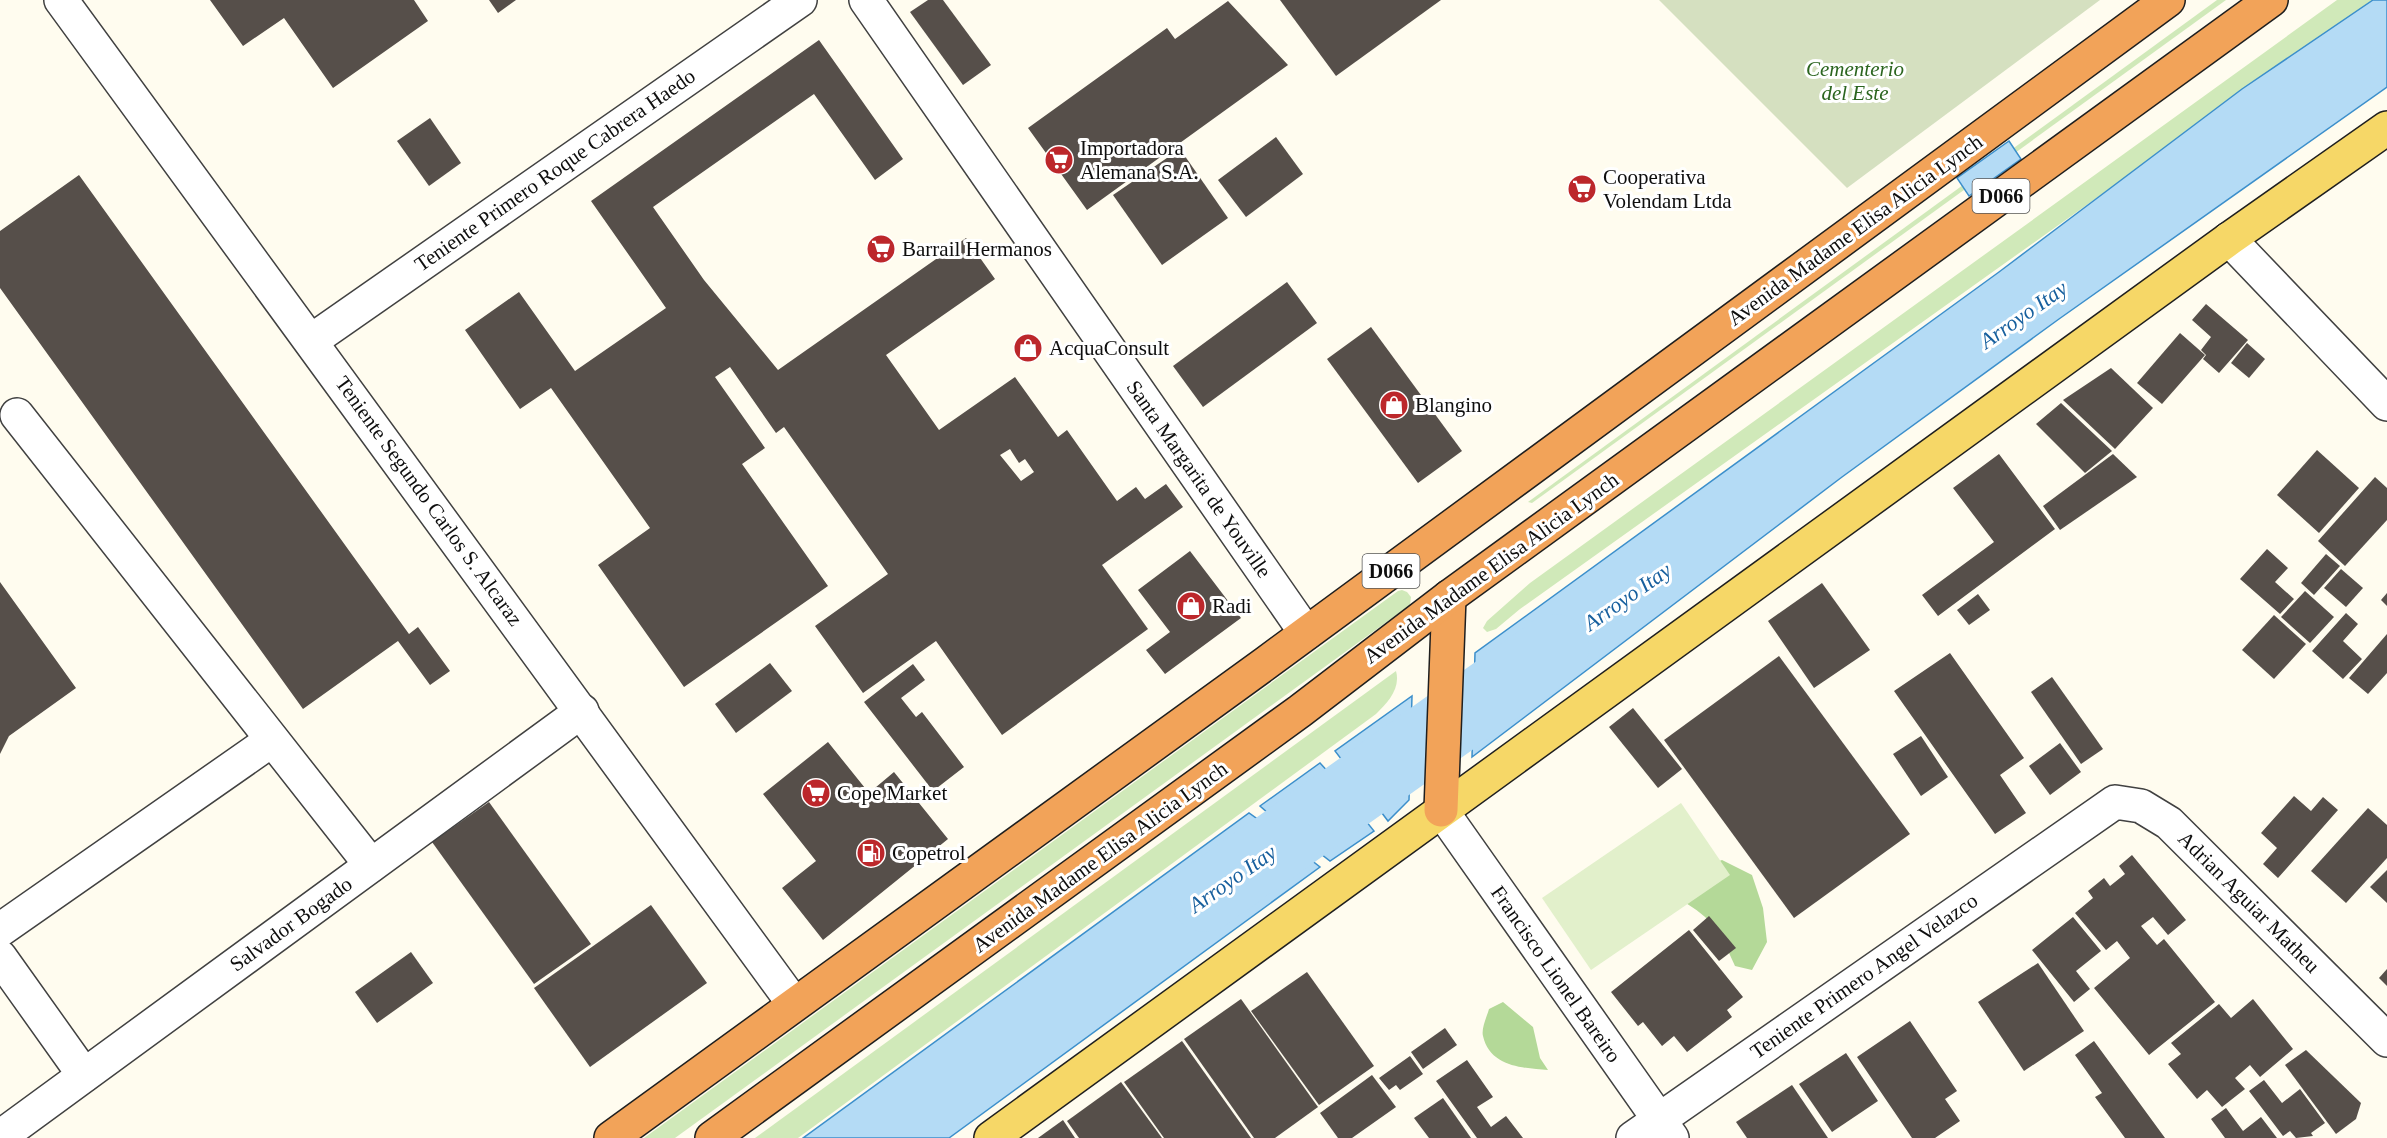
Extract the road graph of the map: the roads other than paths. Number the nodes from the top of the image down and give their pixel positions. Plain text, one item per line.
1 (61, 0) edge
2 (800, 0) edge
3 (866, 0) edge
4 (2168, 0) edge
5 (2271, 0) edge
6 (2387, 128) edge
7 (2229, 239) junction
8 (310, 341) junction
9 (2387, 404) edge
10 (17, 415) dead end
11 (1449, 597) junction
12 (1306, 633) junction
13 (582, 711) junction
14 (272, 740) junction
15 (1441, 810) junction
16 (2095, 814) joint
17 (371, 865) junction
18 (0, 930) edge
19 (0, 957) edge
20 (794, 1004) junction
21 (2387, 1040) edge
22 (84, 1075) junction
23 (1654, 1132) edge
24 (0, 1137) edge
25 (611, 1138) edge
26 (712, 1138) edge
27 (992, 1138) edge

1 - 8 street, Teniente Segundo Carlos S. Alcaraz
2 - 8 street, Teniente Primero Roque Cabrera Haedo
3 - 12 street, Santa Margarita de Youville
4 - 12 highway, Avenida Madame Elisa Alicia Lynch / D066
5 - 11 highway, Avenida Madame Elisa Alicia Lynch / D066
6 - 7 main road
7 - 9 street
7 - 15 main road
8 - 13 street, Teniente Segundo Carlos S. Alcaraz
10 - 14 street
11 - 15 highway
11 - 26 highway, Avenida Madame Elisa Alicia Lynch / D066
12 - 20 highway, Avenida Madame Elisa Alicia Lynch / D066
13 - 17 street, Salvador Bogado
13 - 20 street, Teniente Segundo Carlos S. Alcaraz
14 - 17 street
14 - 18 street
15 - 23 street, Francisco Lionel Bareiro
15 - 27 main road
16 - 21 street, Adrian Aguiar Matheu
16 - 23 street, Teniente Primero Angel Velazco
17 - 22 street, Salvador Bogado
19 - 22 street
20 - 25 highway, Avenida Madame Elisa Alicia Lynch / D066
22 - 24 street, Salvador Bogado

